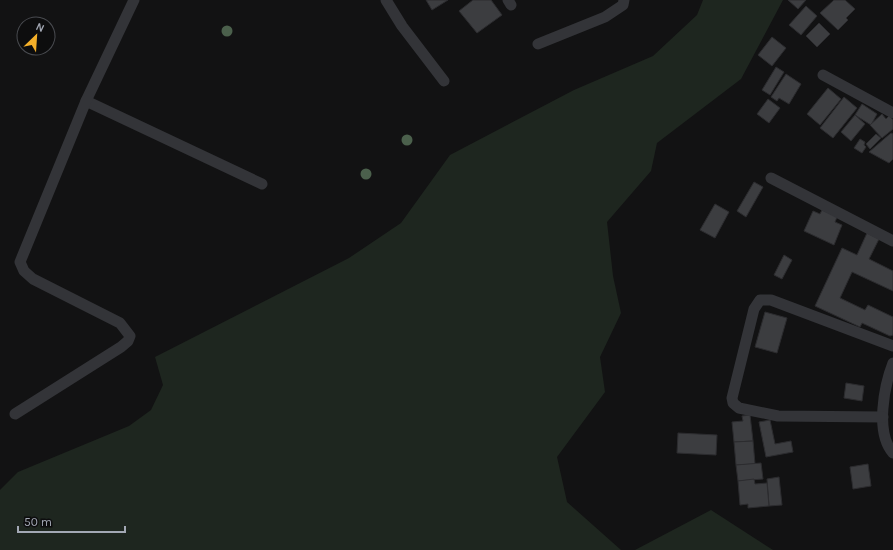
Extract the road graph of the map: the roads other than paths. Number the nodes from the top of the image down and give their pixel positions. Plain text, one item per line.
1 (134, 0) edge
2 (386, 0) edge
3 (624, 0) edge
4 (538, 44) dead end
5 (823, 75) dead end
6 (444, 81) dead end
7 (86, 100) junction
8 (893, 113) edge
9 (771, 178) dead end
10 (262, 184) dead end
11 (893, 241) edge
12 (893, 346) edge
13 (893, 362) edge
14 (15, 414) dead end
15 (883, 417) junction
16 (893, 453) edge

1 - 7 street
2 - 6 street
3 - 4 street
5 - 8 street
7 - 10 street
7 - 14 street
9 - 11 street
12 - 15 street
13 - 15 street
15 - 16 street

